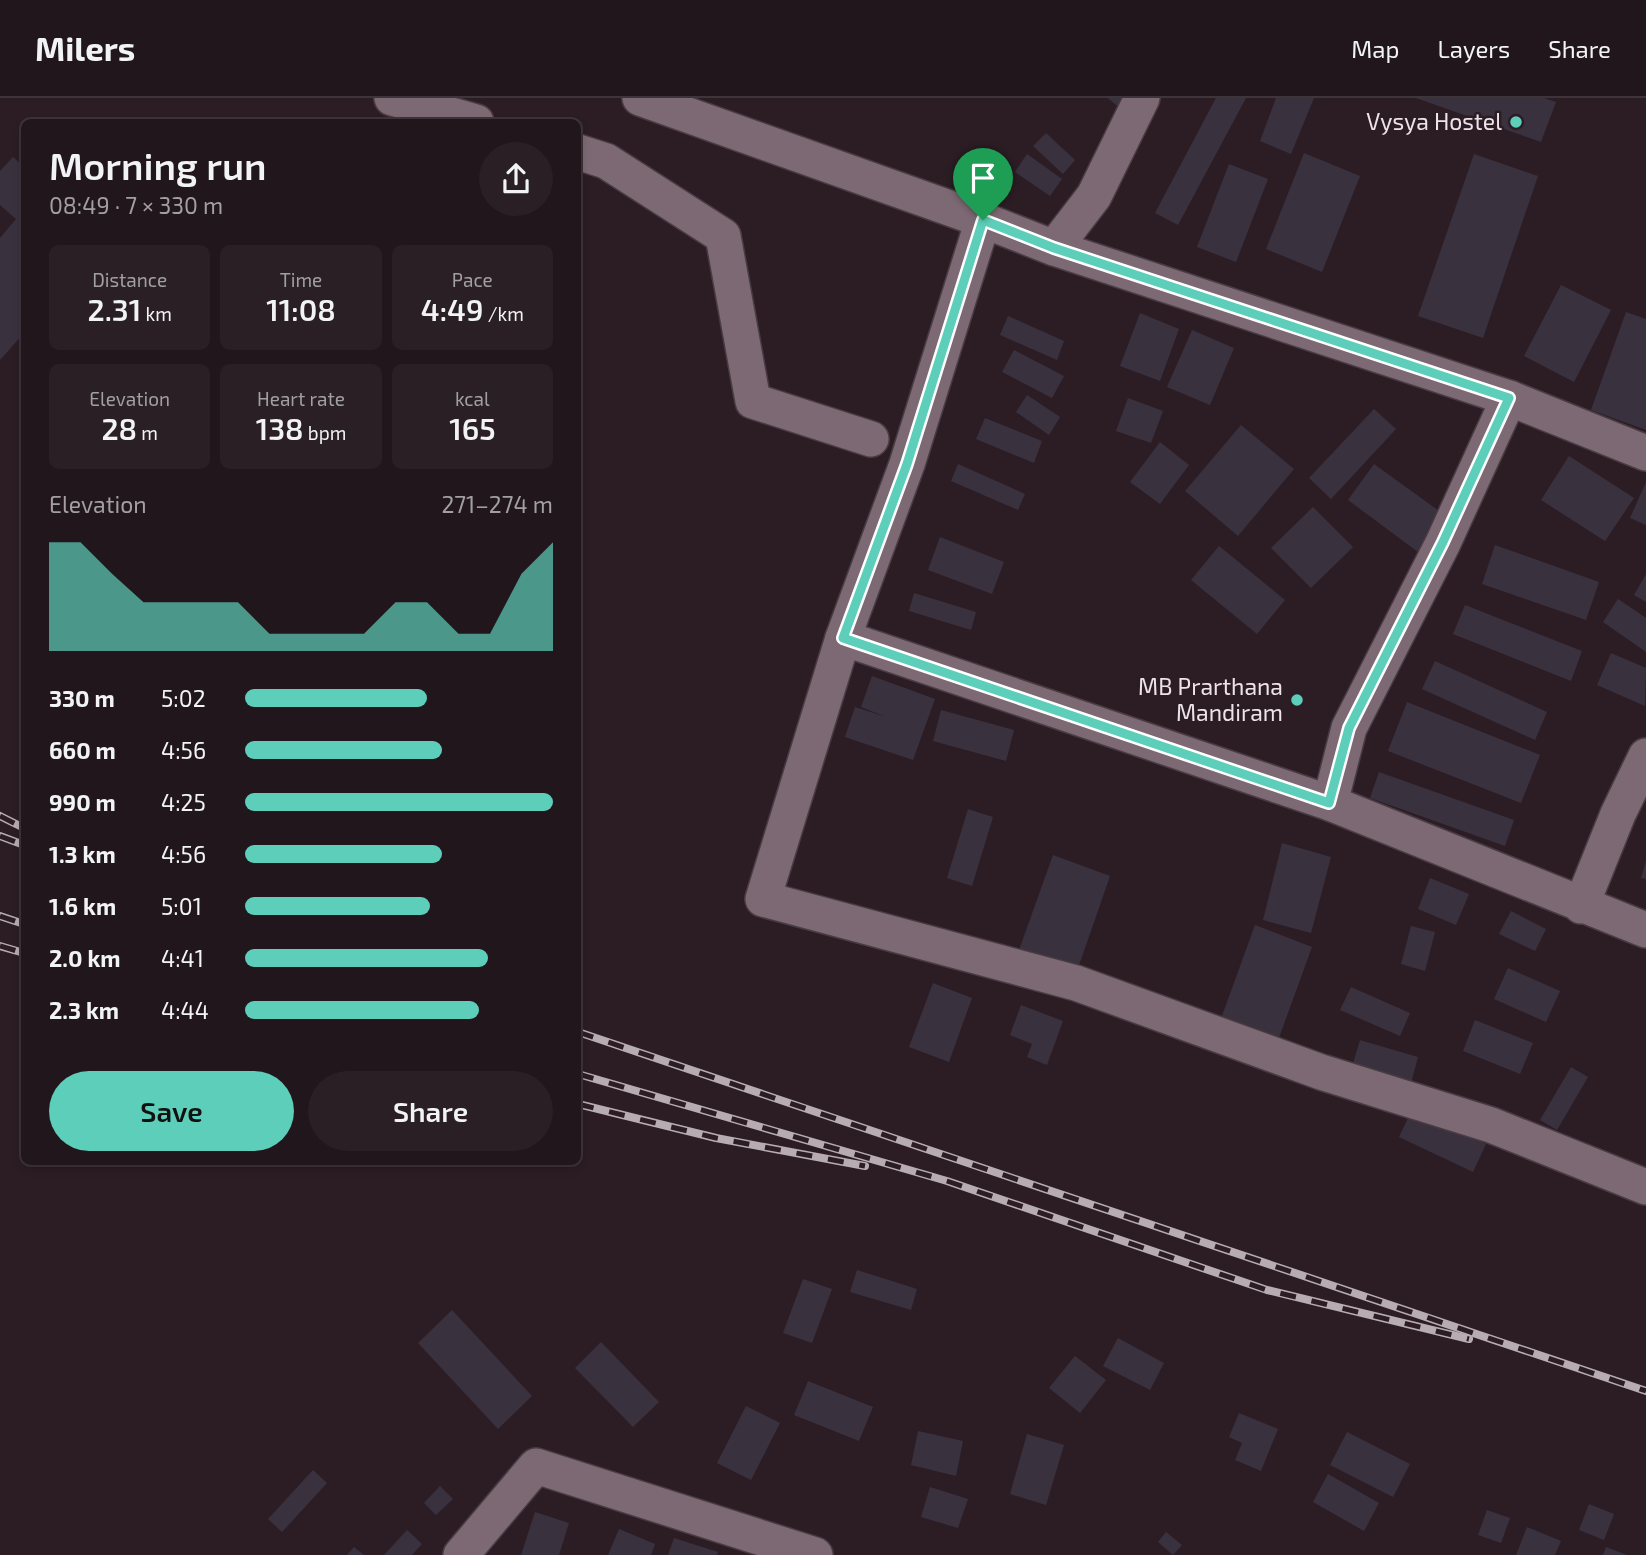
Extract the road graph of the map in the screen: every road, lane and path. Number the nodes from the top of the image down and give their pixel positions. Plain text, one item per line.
1 (392, 98) edge
2 (640, 98) edge
3 (1142, 98) edge
4 (466, 119) edge
5 (581, 153) edge
6 (983, 220) junction
7 (1054, 248) junction
8 (1509, 398) junction
9 (870, 439) dead end
10 (1646, 453) edge
11 (843, 638) junction
12 (1646, 757) edge
13 (1329, 803) junction
14 (1581, 906) junction
15 (1646, 930) edge
16 (1646, 1187) edge
17 (461, 1555) edge
18 (815, 1555) edge

1 - 4 street
2 - 6 street
3 - 7 street
5 - 9 street
6 - 7 street
6 - 11 street
7 - 8 street
8 - 10 street
8 - 13 street
11 - 13 street
11 - 16 street
12 - 14 street
13 - 14 street
14 - 15 street
17 - 18 street

